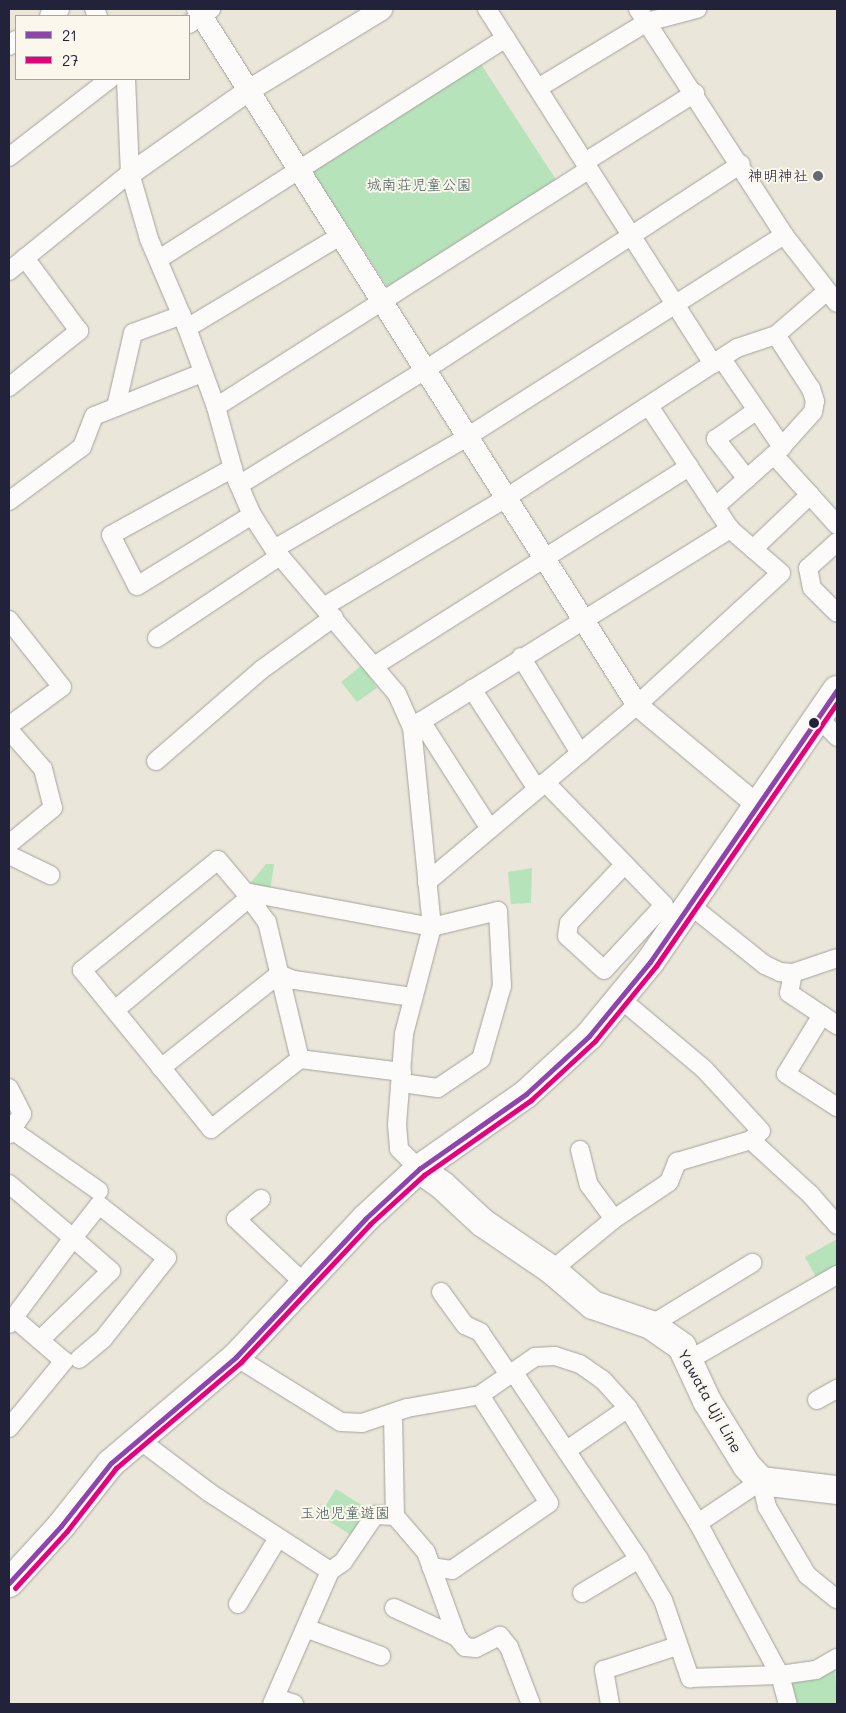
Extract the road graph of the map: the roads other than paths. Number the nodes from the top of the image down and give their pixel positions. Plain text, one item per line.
1 (381, 9) edge
2 (698, 9) edge
3 (495, 11) edge
4 (200, 14) edge
5 (642, 16) edge
6 (506, 38) junction
7 (109, 80) edge
8 (126, 80) edge
9 (538, 88) junction
10 (248, 90) junction
11 (696, 93) junction
12 (9, 157) edge
13 (741, 164) junction
14 (587, 165) junction
15 (298, 170) junction
16 (130, 173) junction
17 (631, 234) junction
18 (784, 235) junction
19 (340, 236) junction
20 (25, 258) junction
21 (159, 259) junction
22 (9, 270) edge
23 (832, 297) edge
24 (381, 301) junction
25 (675, 304) junction
26 (184, 322) junction
27 (776, 335) junction
28 (717, 361) junction
29 (425, 370) junction
30 (202, 372) junction
31 (9, 387) edge
32 (649, 406) junction
33 (116, 407) junction
34 (216, 407) junction
35 (757, 410) junction
36 (467, 437) junction
37 (778, 451) junction
38 (689, 467) junction
39 (233, 468) junction
40 (747, 478) junction
41 (239, 485) junction
42 (810, 495) junction
43 (506, 498) junction
44 (9, 501) edge
45 (715, 507) junction
46 (252, 515) junction
47 (837, 525) edge
48 (730, 530) junction
49 (837, 542) edge
50 (753, 549) junction
51 (277, 552) junction
52 (544, 558) junction
53 (330, 612) junction
54 (837, 613) edge
55 (582, 618) junction
56 (9, 620) edge
57 (157, 638) dead end
58 (522, 658) junction
59 (374, 666) junction
60 (472, 689) junction
61 (837, 690) edge
62 (637, 705) junction
63 (818, 717) junction
64 (417, 724) junction
65 (9, 726) edge
66 (9, 730) edge
67 (837, 737) edge
68 (580, 753) junction
69 (156, 761) dead end
70 (541, 786) junction
71 (756, 804) junction
72 (490, 829) junction
73 (9, 844) edge
74 (9, 855) edge
75 (625, 864) junction
76 (50, 875) dead end
77 (427, 882) junction
78 (247, 895) junction
79 (677, 911) junction
80 (432, 927) junction
81 (829, 961) edge
82 (793, 973) junction
83 (279, 974) junction
84 (837, 976) edge
85 (412, 996) junction
86 (621, 999) junction
87 (115, 1010) junction
88 (822, 1015) junction
89 (837, 1026) edge
90 (300, 1059) junction
91 (162, 1068) junction
92 (402, 1078) junction
93 (9, 1088) edge
94 (837, 1108) edge
95 (10, 1132) edge
96 (751, 1140) junction
97 (580, 1150) dead end
98 (419, 1169) junction
99 (10, 1188) edge
100 (99, 1191) dead end
101 (261, 1199) dead end
102 (614, 1219) junction
103 (837, 1225) edge
104 (72, 1238) junction
105 (752, 1263) dead end
106 (552, 1270) junction
107 (837, 1275) edge
108 (304, 1283) junction
109 (441, 1292) dead end
110 (11, 1321) edge
111 (651, 1325) junction
112 (40, 1340) junction
113 (236, 1357) junction
114 (79, 1359) dead end
115 (689, 1360) junction
116 (512, 1374) junction
117 (837, 1389) edge
118 (480, 1395) junction
119 (817, 1400) dead end
120 (628, 1408) junction
121 (393, 1415) junction
122 (9, 1428) edge
123 (137, 1438) junction
124 (567, 1450) junction
125 (761, 1481) junction
126 (837, 1490) edge
127 (395, 1516) junction
128 (698, 1523) junction
129 (278, 1538) junction
130 (639, 1559) junction
131 (431, 1567) junction
132 (330, 1571) junction
133 (9, 1583) edge
134 (582, 1593) dead end
135 (837, 1599) edge
136 (238, 1604) dead end
137 (394, 1608) dead end
138 (308, 1629) junction
139 (457, 1637) junction
140 (677, 1646) junction
141 (380, 1656) dead end
142 (837, 1658) edge
143 (780, 1675) junction
144 (274, 1701) edge
145 (294, 1704) edge
146 (531, 1704) edge
147 (610, 1704) edge
148 (788, 1704) edge

1 - 10 street
2 - 5 street
3 - 6 street
4 - 10 street
5 - 9 street
5 - 11 street
6 - 9 street
6 - 15 street
7 - 12 street
8 - 16 street
9 - 14 street
10 - 15 street
10 - 16 street
11 - 13 street
11 - 14 street
13 - 17 street
13 - 18 street
14 - 17 street
14 - 24 street
15 - 19 street
15 - 21 street
16 - 20 street
16 - 21 street
17 - 25 street
17 - 29 street
18 - 23 street
18 - 25 street
19 - 24 street
19 - 26 street
20 - 22 street
20 - 31 street
21 - 26 street
23 - 27 street
24 - 29 street
24 - 34 street
25 - 28 street
25 - 36 street
26 - 30 street
26 - 33 street
27 - 28 street
27 - 37 street
28 - 32 street
28 - 35 street
29 - 36 street
29 - 41 street
30 - 33 street
30 - 34 street
32 - 38 street
32 - 43 street
33 - 44 street
34 - 39 street
35 - 37 street
35 - 40 street
36 - 43 street
36 - 51 street
37 - 40 street
37 - 42 street
38 - 45 street
38 - 52 street
39 - 41 street
39 - 46 street
40 - 45 street
41 - 46 street
42 - 47 street
42 - 50 street
43 - 52 street
43 - 53 street
45 - 48 street
46 - 51 street
48 - 50 street
48 - 55 street
49 - 54 street
50 - 62 street
51 - 53 street
51 - 57 street
52 - 55 street
52 - 59 street
53 - 59 street
53 - 69 street
55 - 58 street
55 - 62 street
56 - 65 street
58 - 60 street
58 - 68 street
59 - 64 street
60 - 64 street
60 - 70 street
61 - 63 main road
62 - 68 street
62 - 71 street
63 - 67 street
63 - 71 main road
64 - 72 street
64 - 77 street
66 - 73 street
68 - 70 street
70 - 72 street
70 - 75 street
71 - 79 main road
72 - 77 street
74 - 76 street
75 - 79 street
75 - 79 street
77 - 80 street
78 - 80 street
78 - 83 street
78 - 87 street
78 - 87 street
79 - 82 street
79 - 86 main road
80 - 85 street
80 - 92 street
81 - 82 street
81 - 84 street
82 - 88 street
83 - 85 street
83 - 90 street
83 - 91 street
85 - 92 street
86 - 96 street
86 - 98 main road
87 - 91 street
88 - 89 street
88 - 94 street
90 - 91 street
90 - 92 street
92 - 98 street
93 - 95 street
95 - 100 street
96 - 102 street
96 - 103 street
97 - 102 street
98 - 106 main road, Yawata Uji Line
98 - 108 main road
99 - 104 street
101 - 108 street
102 - 106 street
104 - 110 street
104 - 112 street
104 - 114 street
105 - 111 street
106 - 111 main road, Yawata Uji Line
107 - 115 street
108 - 113 main road
109 - 116 street
110 - 112 street
111 - 115 main road, Yawata Uji Line
112 - 122 street
113 - 121 street
113 - 123 main road
115 - 125 main road, Yawata Uji Line
116 - 118 street
116 - 120 street
116 - 124 street
117 - 119 street
118 - 121 street
118 - 131 street
120 - 124 street
120 - 128 street
121 - 127 street
123 - 129 street
123 - 133 main road
124 - 130 street
125 - 126 main road
125 - 128 street
125 - 135 street
127 - 131 street
127 - 132 street
128 - 143 street
129 - 132 street
129 - 136 street
130 - 134 street
130 - 140 street
131 - 139 street
132 - 138 street
137 - 139 street
138 - 141 street
138 - 144 street
139 - 146 street
140 - 143 street
140 - 147 street
142 - 143 street
143 - 148 street
144 - 145 street

